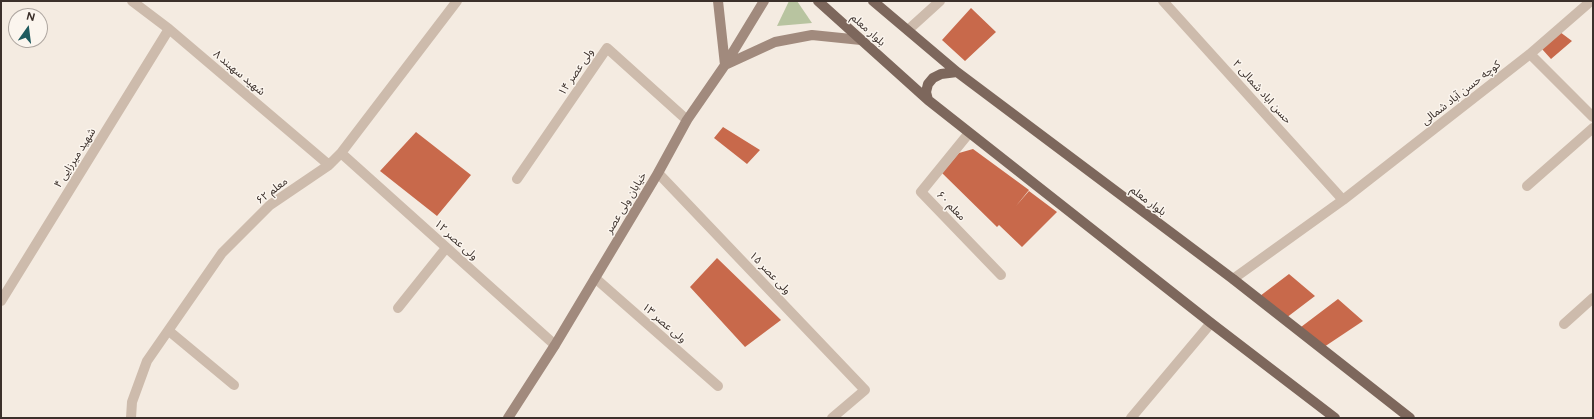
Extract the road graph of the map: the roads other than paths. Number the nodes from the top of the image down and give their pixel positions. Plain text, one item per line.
1 (132, 1) edge
2 (457, 1) edge
3 (718, 1) edge
4 (764, 1) edge
5 (818, 1) edge
6 (873, 1) edge
7 (940, 1) edge
8 (1163, 1) edge
9 (1591, 1) edge
10 (169, 29) junction
11 (908, 30) junction
12 (861, 40) junction
13 (1530, 54) junction
14 (725, 65) junction
15 (957, 72) junction
16 (928, 100) junction
17 (1593, 117) edge
18 (687, 120) junction
19 (1593, 128) edge
20 (969, 133) junction
21 (341, 153) junction
22 (329, 165) junction
23 (658, 173) junction
24 (517, 179) dead end
25 (1527, 186) dead end
26 (1343, 200) junction
27 (446, 248) junction
28 (1001, 275) dead end
29 (595, 278) junction
30 (1233, 280) junction
31 (1593, 298) edge
32 (1, 301) edge
33 (398, 308) dead end
34 (1212, 323) junction
35 (1564, 324) dead end
36 (169, 331) junction
37 (555, 345) junction
38 (234, 384) dead end
39 (718, 386) dead end
40 (131, 418) edge
41 (508, 418) edge
42 (832, 418) edge
43 (1131, 418) edge
44 (1335, 418) edge
45 (1410, 418) edge

1 - 10 street, شهید سهبند ۸
2 - 21 street, معلم ۶۲
3 - 14 main road
4 - 14 main road, خیابان ولی عصر
5 - 12 main road, بلوار معلم
6 - 11 main road, بلوار معلم
7 - 11 street
8 - 26 street, حسن اباد شمالی ۲
9 - 13 street, کوچه حسن آباد شمالی
10 - 22 street, شهید سهبند ۸
10 - 32 street, شهید میرزایی ۴
11 - 15 main road, بلوار معلم
12 - 14 main road
12 - 16 main road, بلوار معلم
13 - 17 street
13 - 26 street, کوچه حسن آباد شمالی
14 - 18 main road, خیابان ولی عصر
15 - 16 main road
15 - 30 main road, بلوار معلم
16 - 20 main road, بلوار معلم
18 - 23 main road, خیابان ولی عصر
18 - 24 street, ولی عصر ۱۴
19 - 25 street
20 - 28 street, معلم ۶۰
20 - 34 main road, بلوار معلم
21 - 22 street, معلم ۶۲
21 - 27 street, ولی عصر ۱۲
22 - 36 street, معلم ۶۲
23 - 29 main road, خیابان ولی عصر
23 - 42 street, ولی عصر ۱۵
26 - 30 street, کوچه حسن آباد شمالی
27 - 33 street
27 - 37 street, ولی عصر ۱۲
29 - 37 main road, خیابان ولی عصر
29 - 39 street, ولی عصر ۱۳
30 - 45 main road, بلوار معلم
31 - 35 street
34 - 43 street
34 - 44 main road, بلوار معلم
36 - 38 street
36 - 40 street, معلم ۶۲
37 - 41 main road, خیابان ولی عصر

